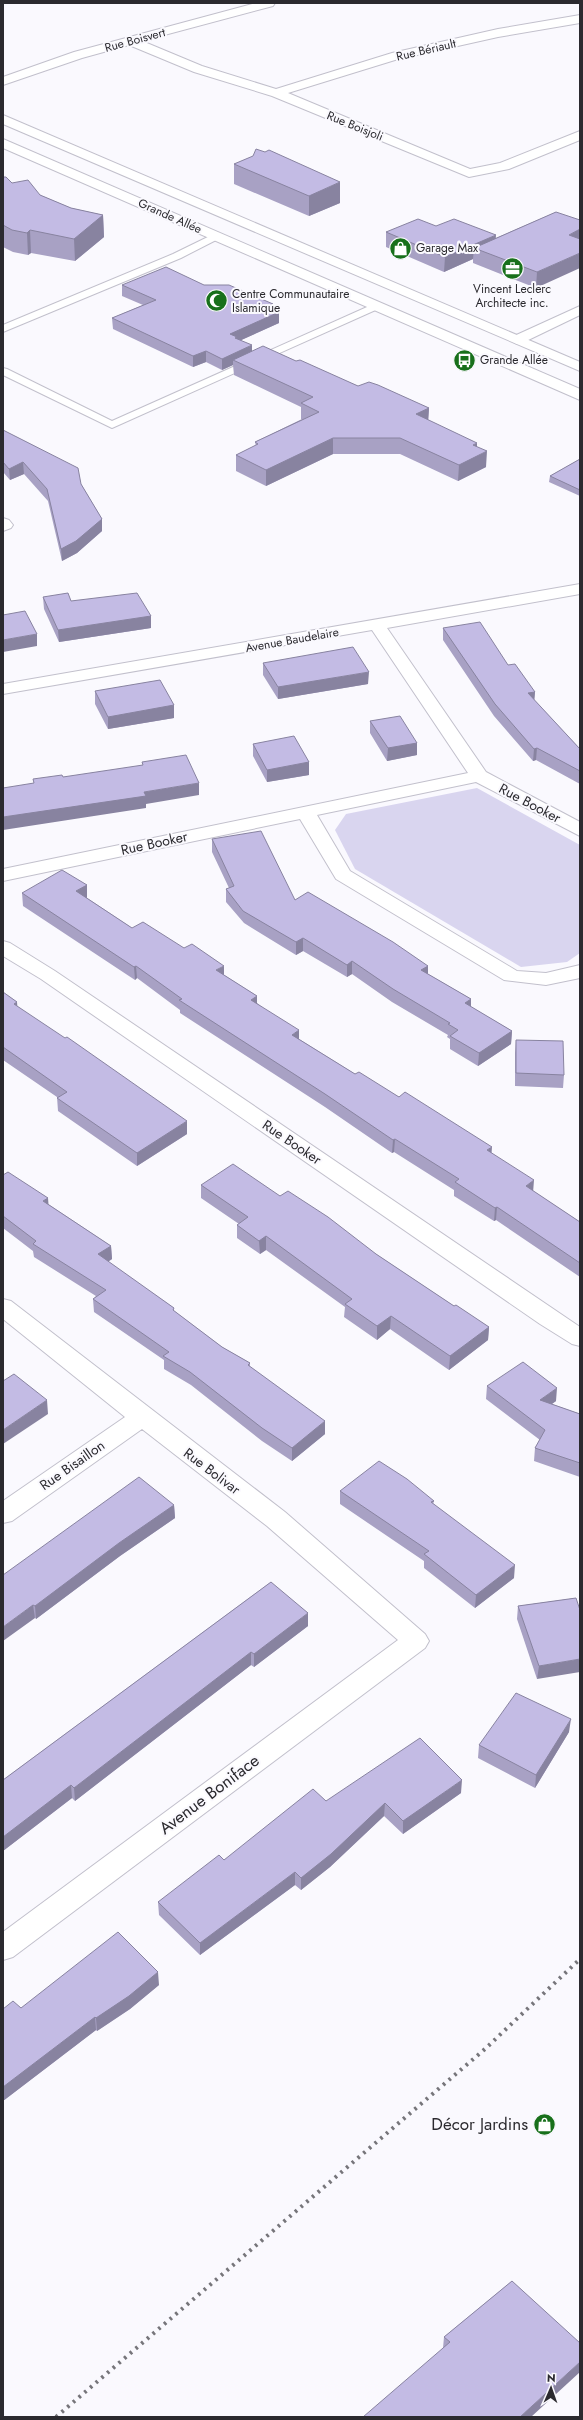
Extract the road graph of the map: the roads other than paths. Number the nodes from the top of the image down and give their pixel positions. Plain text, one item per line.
1 (269, 3) edge
2 (580, 19) edge
3 (130, 41) junction
4 (3, 81) edge
5 (276, 93) junction
6 (3, 119) edge
7 (580, 135) edge
8 (3, 143) edge
9 (216, 236) junction
10 (376, 306) junction
11 (580, 310) edge
12 (3, 330) edge
13 (518, 340) junction
14 (580, 367) edge
15 (3, 370) edge
16 (580, 395) edge
17 (580, 589) edge
18 (377, 625) junction
19 (3, 689) edge
20 (479, 776) junction
21 (305, 811) junction
22 (580, 830) edge
23 (3, 875) edge
24 (3, 947) edge
25 (580, 972) edge
26 (3, 1307) edge
27 (580, 1338) edge
28 (142, 1417) junction
29 (3, 1514) edge
30 (416, 1641) joint
31 (3, 1948) edge

1 - 3 street, Rue Boisvert
2 - 5 street, Rue Bériault
3 - 4 street, Rue Boisvert
3 - 5 street, Rue Boisjoli
5 - 7 street, Rue Boisjoli
6 - 13 street, Grande Allée
8 - 9 street, Grande Allée
9 - 10 street, Grande Allée
9 - 12 lane
10 - 15 lane
10 - 16 street, Grande Allée
11 - 13 street
13 - 14 street, Grande Allée
17 - 18 street, Avenue Baudelaire
18 - 19 street, Avenue Baudelaire
18 - 20 street, Rue Booker
20 - 21 street, Rue Booker
20 - 22 street, Rue Booker
21 - 23 street, Rue Booker
21 - 25 street
24 - 27 street, Rue Booker
26 - 28 street, Rue Bolivar
28 - 29 street, Rue Bisaillon
28 - 30 street, Rue Bolivar
30 - 31 street, Avenue Boniface

